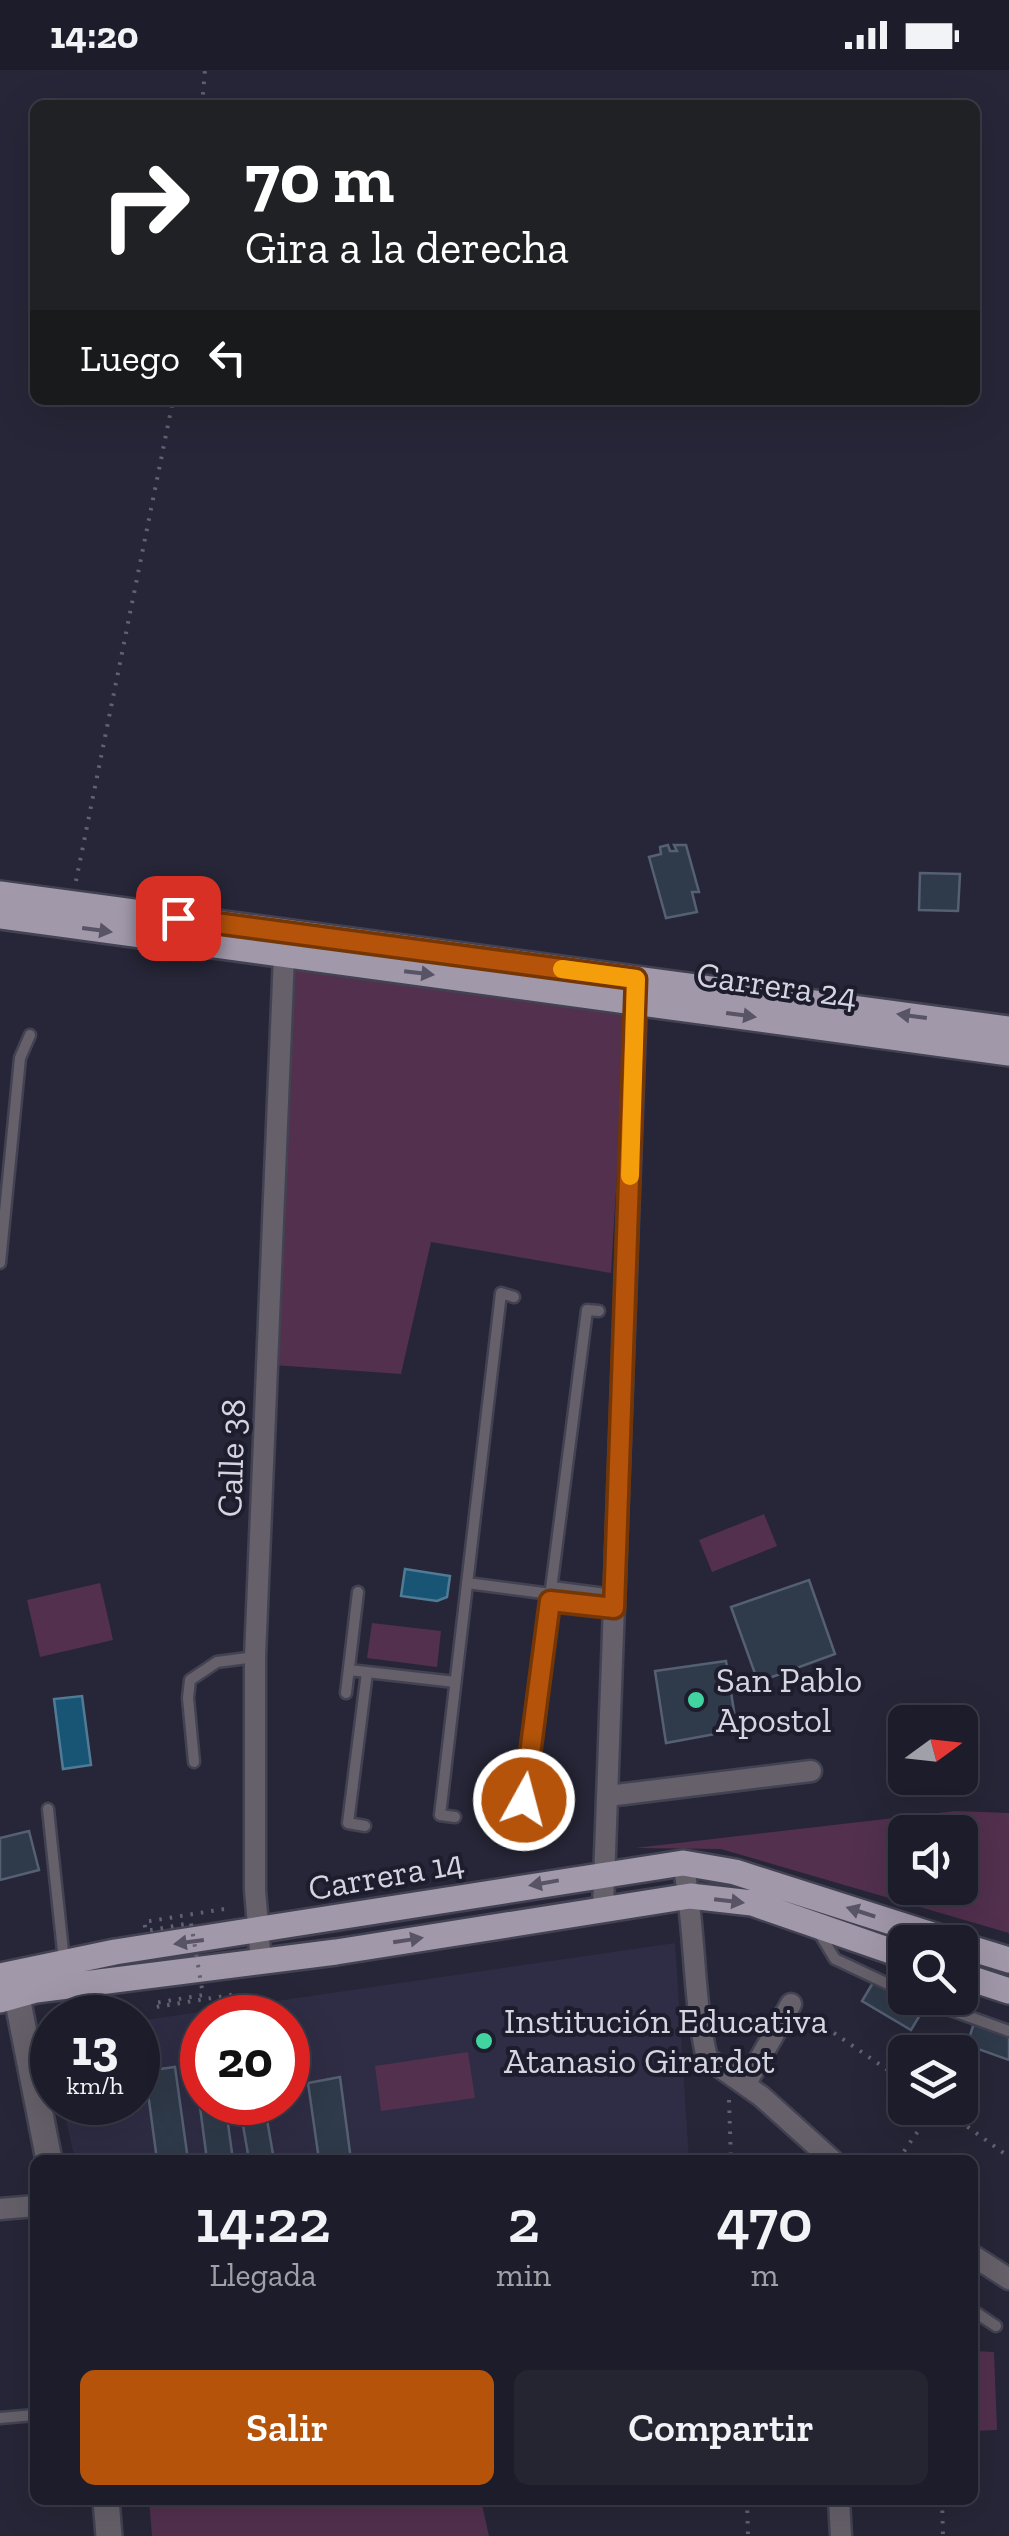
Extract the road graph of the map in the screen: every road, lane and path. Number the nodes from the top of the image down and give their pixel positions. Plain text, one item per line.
1 (205, 70) edge
2 (202, 100) edge
3 (172, 405) edge
4 (0, 894) edge
5 (71, 904) junction
6 (0, 916) edge
7 (284, 956) junction
8 (636, 990) junction
9 (1009, 1029) edge
10 (30, 1036) dead end
11 (1009, 1053) edge
12 (0, 1262) edge
13 (514, 1297) dead end
14 (598, 1311) dead end
15 (467, 1583) junction
16 (358, 1592) dead end
17 (551, 1594) junction
18 (614, 1602) junction
19 (255, 1657) junction
20 (349, 1670) junction
21 (368, 1672) junction
22 (455, 1682) junction
23 (346, 1692) dead end
24 (194, 1762) dead end
25 (811, 1771) dead end
26 (608, 1796) junction
27 (546, 1802) dead end
28 (48, 1809) dead end
29 (456, 1817) dead end
30 (366, 1826) dead end
31 (684, 1863) junction
32 (604, 1873) junction
33 (690, 1896) junction
34 (602, 1908) junction
35 (224, 1909) dead end
36 (334, 1920) junction
37 (816, 1925) junction
38 (898, 1925) edge
39 (258, 1932) junction
40 (888, 1950) edge
41 (978, 1950) edge
42 (336, 1952) junction
43 (1009, 1960) edge
44 (262, 1962) junction
45 (66, 1976) junction
46 (978, 1981) edge
47 (888, 1984) edge
48 (9, 1987) edge
49 (1009, 1991) edge
50 (237, 1994) dead end
51 (791, 2004) joint
52 (970, 2015) edge
53 (1009, 2031) edge
54 (888, 2070) edge
55 (744, 2085) junction
56 (729, 2100) dead end
57 (922, 2125) edge
58 (965, 2125) edge
59 (49, 2155) edge
60 (732, 2155) edge
61 (822, 2155) edge
62 (901, 2155) edge
63 (1009, 2157) edge
64 (30, 2207) edge
65 (0, 2210) edge
66 (978, 2258) edge
67 (1009, 2279) edge
68 (978, 2314) edge
69 (996, 2326) dead end
70 (30, 2415) edge
71 (0, 2418) edge
72 (106, 2505) edge
73 (747, 2505) edge
74 (839, 2505) edge
75 (942, 2505) edge
76 (109, 2536) edge
77 (748, 2536) edge
78 (841, 2536) edge
79 (944, 2536) edge

1 - 2 path
3 - 5 path
4 - 5 main road, Carrera 24
5 - 8 main road, Carrera 24
6 -> 7 main road, Carrera 24
7 -> 8 main road, Carrera 24
7 - 19 street, Calle 38
9 -> 8 main road, Carrera 24
8 -> 11 main road, Carrera 24
8 - 18 street
10 - 12 lane
13 - 15 lane
14 - 17 lane
15 - 17 lane
15 - 22 lane
16 - 20 lane
17 - 18 lane
17 - 27 lane
18 - 26 street
19 - 24 lane
19 - 39 street, Calle 38
20 - 21 lane
20 - 23 lane
21 - 22 lane
21 - 30 lane
22 - 29 lane
25 - 26 street
26 - 32 street
28 - 45 lane
31 - 32 main road, Carrera 14
31 - 33 street
38 -> 31 main road, Carrera 14
32 - 34 street
32 -> 36 main road, Carrera 14
33 - 34 main road, Carrera 14
33 -> 37 main road, Carrera 14
33 - 55 street
42 -> 34 main road, Carrera 14
35 - 50 path, bridge
36 - 39 main road, Carrera 14
36 - 42 lane
37 - 40 main road, Carrera 14
37 - 47 lane
39 - 44 street, Calle 38
39 -> 45 main road, Carrera 14
41 - 43 main road, Carrera 14
42 - 44 main road, Carrera 14
44 - 45 main road, Carrera 14
45 - 48 main road, Carrera 14
46 - 49 main road
48 - 59 street
51 - 54 path
51 - 55 street
52 - 53 lane
55 - 61 street
56 - 60 path
57 - 62 path
58 - 63 path
64 - 65 street
66 - 67 street
68 - 69 lane
70 - 71 lane
72 - 76 street
73 - 77 path
74 - 78 street
75 - 79 path

